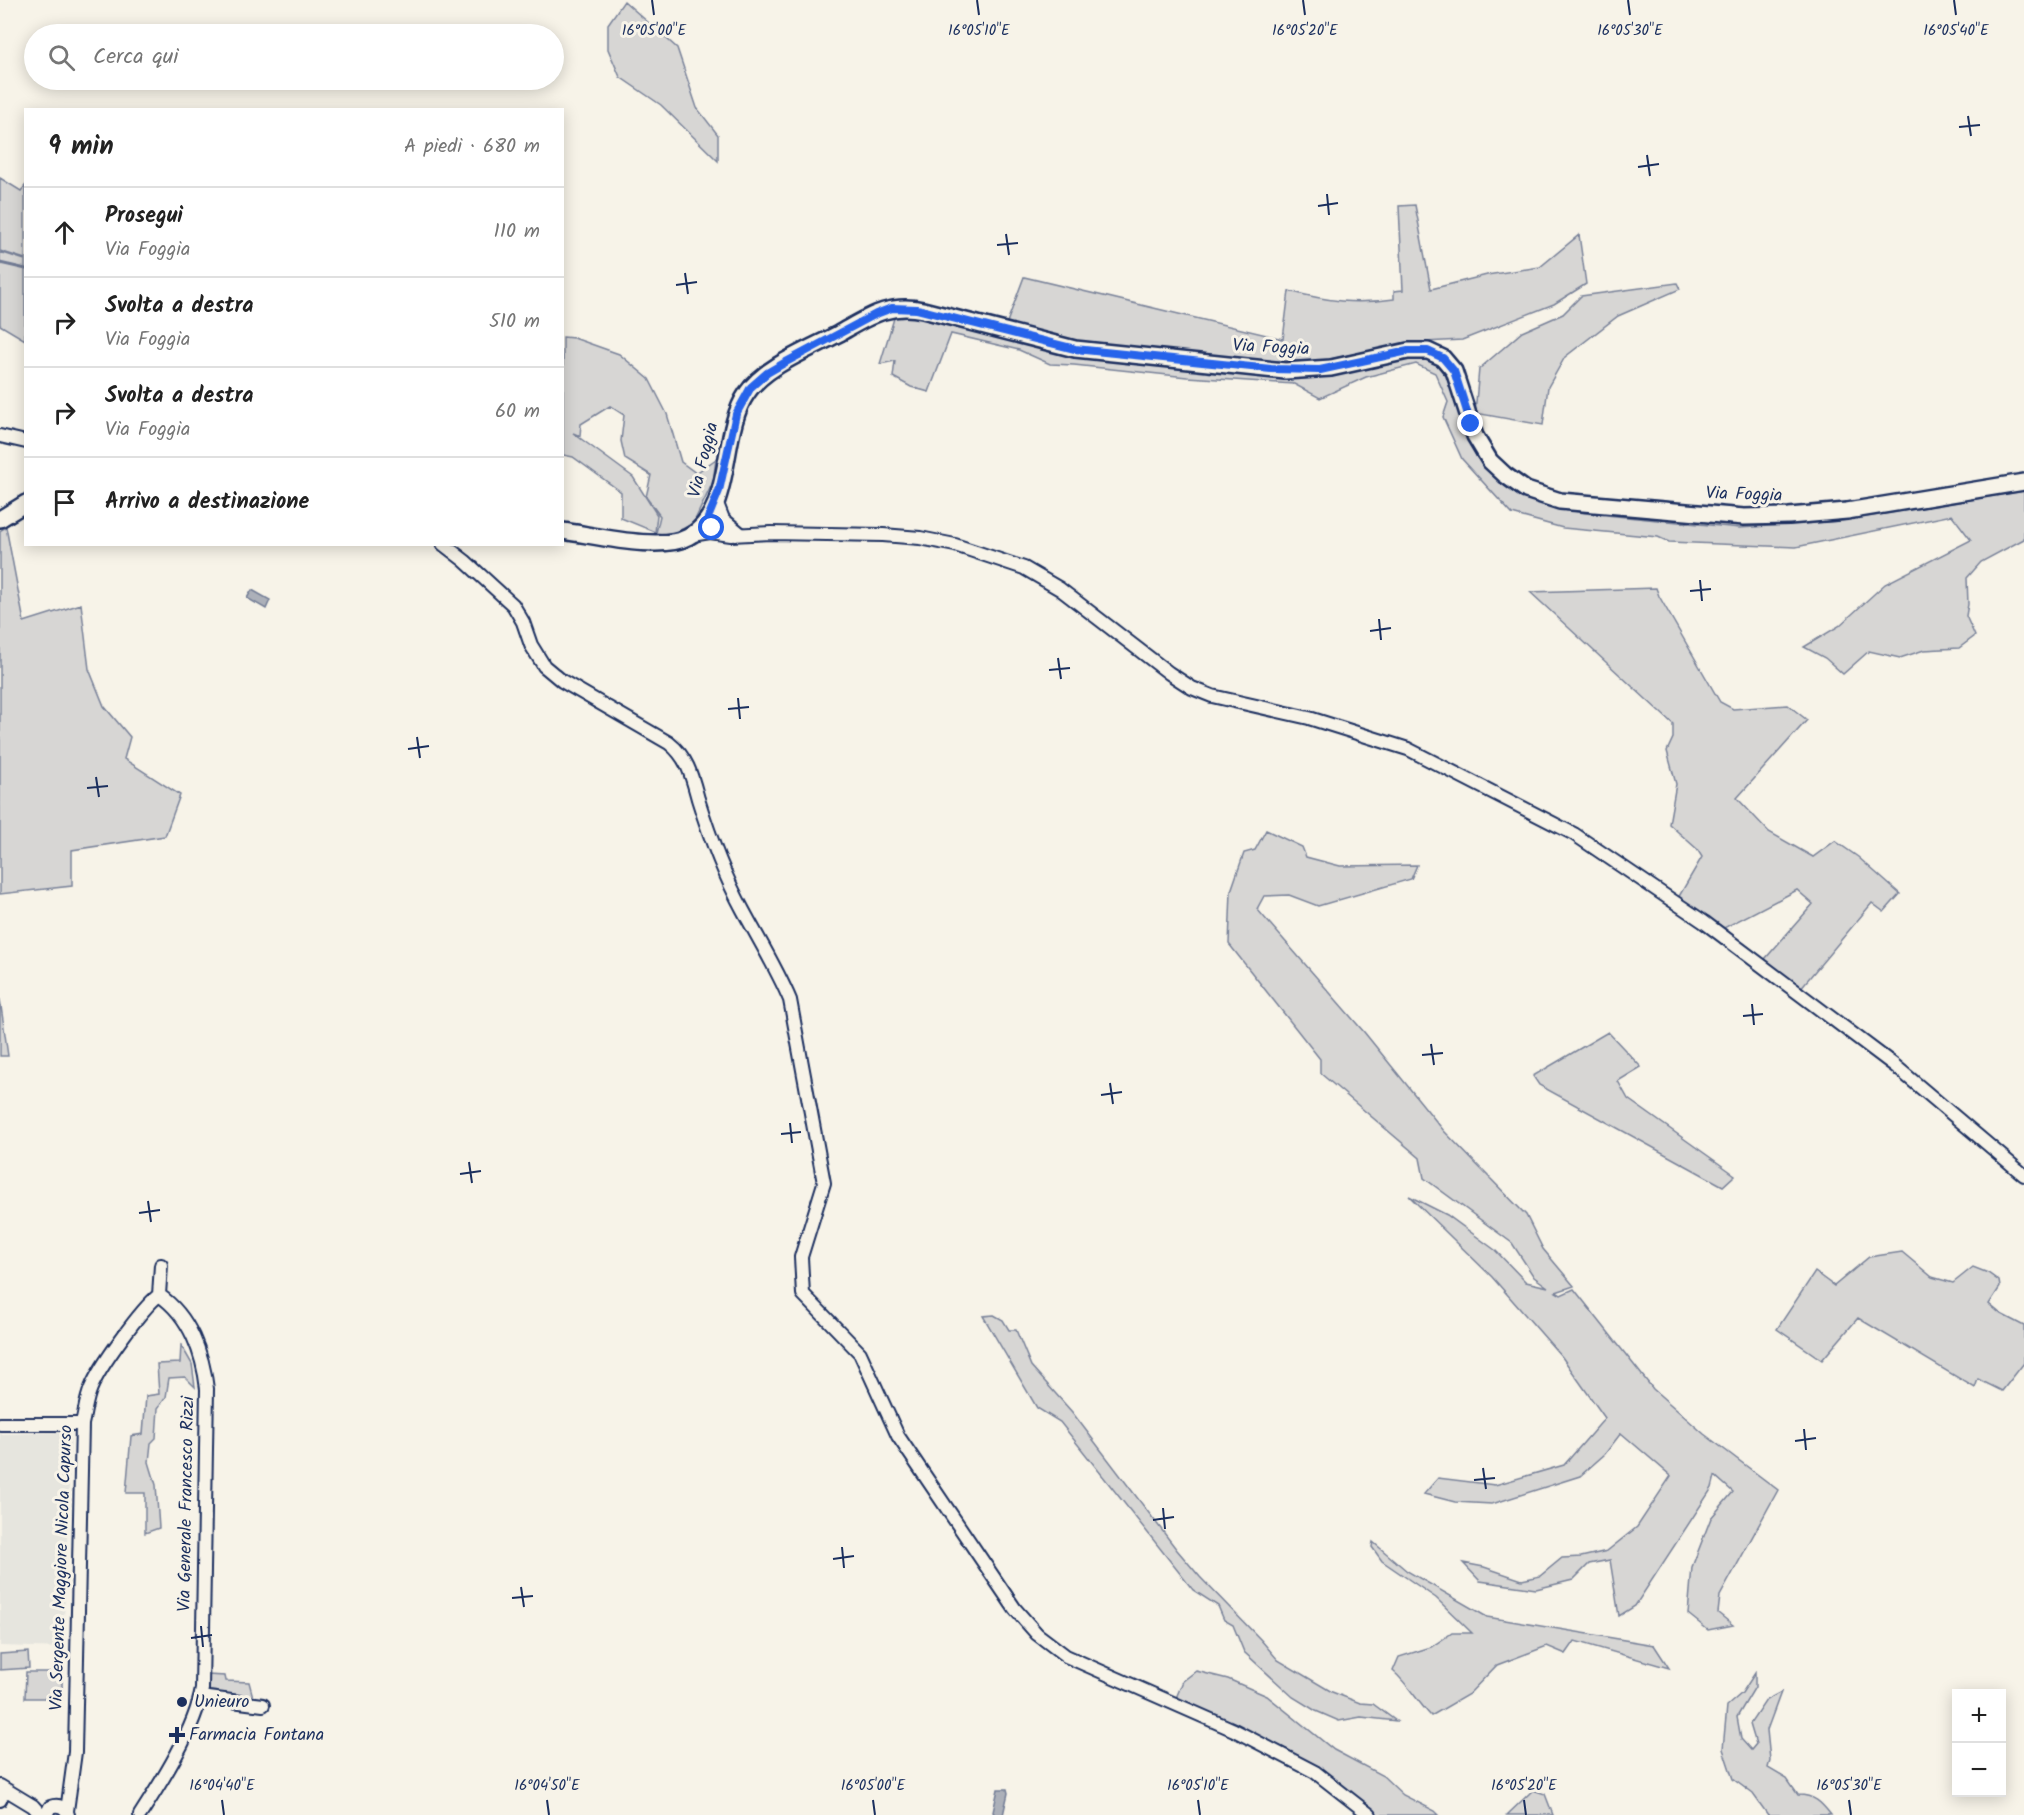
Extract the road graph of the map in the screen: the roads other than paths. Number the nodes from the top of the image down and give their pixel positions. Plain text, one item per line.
1 (0, 436) edge
2 (24, 442) edge
3 (2024, 482) edge
4 (716, 501) junction
5 (24, 504) edge
6 (708, 518) junction
7 (0, 519) edge
8 (724, 521) junction
9 (564, 531) edge
10 (717, 533) junction
11 (741, 534) junction
12 (692, 535) junction
13 (446, 546) edge
14 (2024, 1175) edge
15 (160, 1265) dead end
16 (159, 1295) junction
17 (0, 1424) edge
18 (82, 1424) junction
19 (201, 1697) junction
20 (263, 1706) dead end
21 (2, 1793) edge
22 (52, 1811) edge
23 (140, 1815) edge
24 (1370, 1815) edge

1 - 2 street
3 - 4 main road, Via Foggia
4 - 6 main road, Via Foggia
4 - 8 street
5 - 7 main road
6 - 8 street
6 - 10 street
6 - 12 main road, Via Foggia
8 - 11 street
9 - 12 main road
10 - 11 street
10 - 12 street
11 - 14 street
13 - 24 street
15 - 16 street
16 - 18 street, Via Sergente Maggiore Nicola Capurso
16 - 19 street, Via Generale Francesco Rizzi
17 - 18 street
18 - 22 street, Via Sergente Maggiore Nicola Capurso
19 - 20 street
19 - 23 street, Via Generale Francesco Rizzi
21 - 22 street

